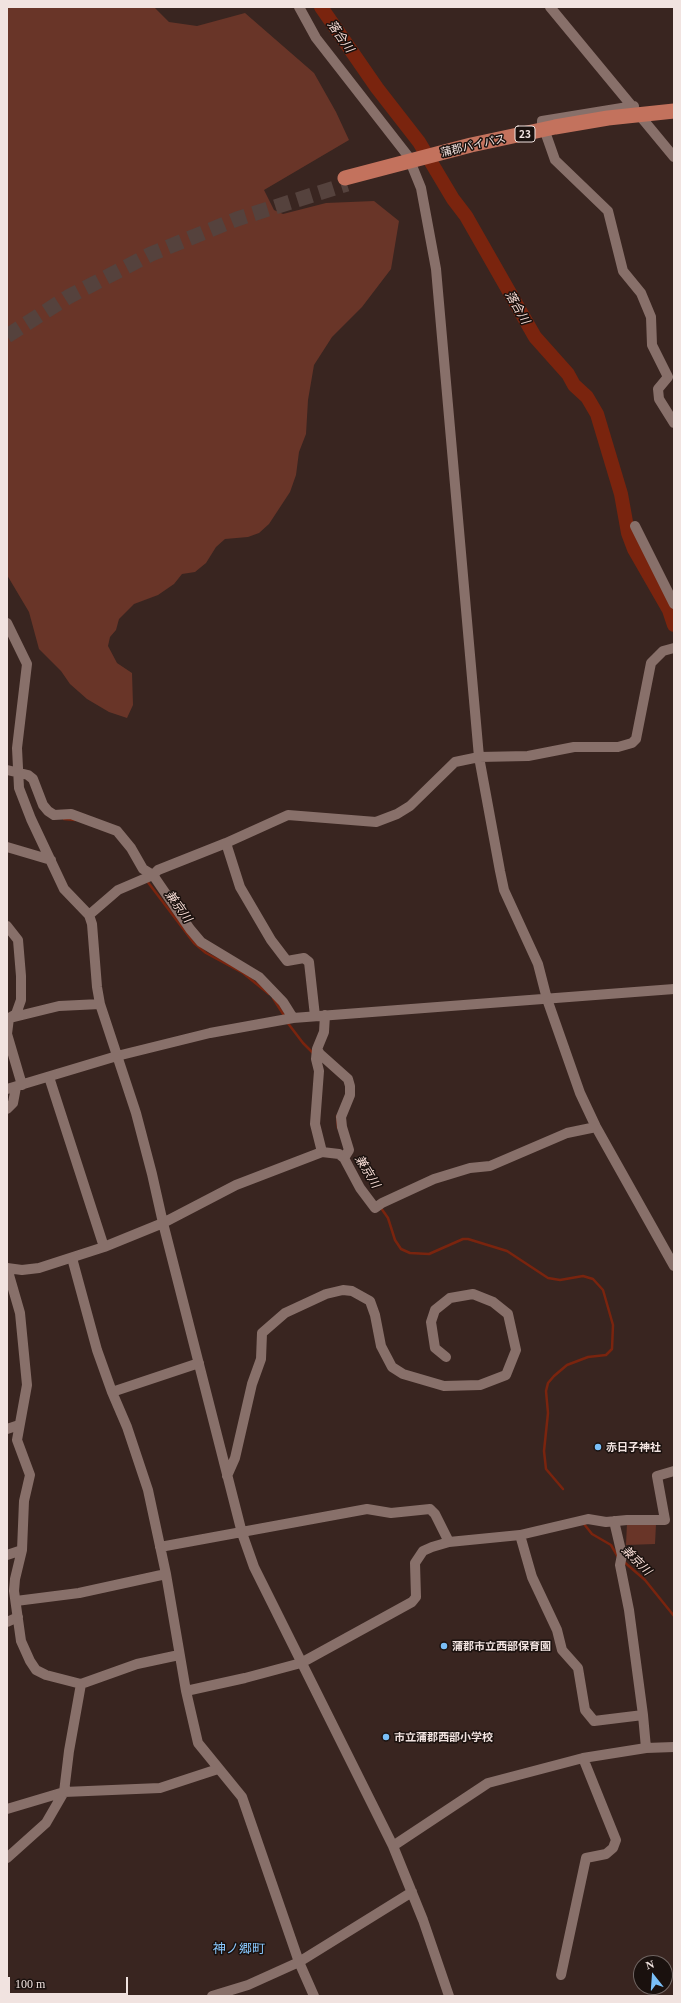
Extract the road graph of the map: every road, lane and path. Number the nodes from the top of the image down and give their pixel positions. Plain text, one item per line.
1 (299, 7) edge
2 (550, 7) edge
3 (634, 106) junction
4 (674, 111) edge
5 (674, 116) edge
6 (674, 157) edge
7 (380, 171) junction
8 (346, 181) tunnel mouth
9 (674, 423) edge
10 (636, 526) dead end
11 (674, 604) edge
12 (7, 623) edge
13 (674, 648) edge
14 (479, 757) junction
15 (7, 770) edge
16 (19, 777) junction
17 (226, 843) junction
18 (7, 847) edge
19 (51, 860) junction
20 (148, 877) junction
21 (89, 915) junction
22 (7, 926) edge
23 (674, 989) edge
24 (547, 999) junction
25 (100, 1004) junction
26 (320, 1016) junction
27 (8, 1018) edge
28 (289, 1019) junction
29 (317, 1053) junction
30 (117, 1056) junction
31 (49, 1077) junction
32 (15, 1087) edge
33 (7, 1109) edge
34 (596, 1127) junction
35 (322, 1152) junction
36 (346, 1155) junction
37 (163, 1223) junction
38 (104, 1247) junction
39 (72, 1258) junction
40 (674, 1266) edge
41 (7, 1268) edge
42 (12, 1300) edge
43 (446, 1357) dead end
44 (199, 1363) junction
45 (112, 1392) junction
46 (19, 1425) junction
47 (7, 1429) edge
48 (674, 1471) edge
49 (227, 1476) junction
50 (614, 1521) junction
51 (242, 1533) junction
52 (520, 1535) junction
53 (449, 1542) junction
54 (160, 1547) junction
55 (22, 1550) junction
56 (7, 1555) edge
57 (166, 1574) junction
58 (16, 1601) junction
59 (18, 1617) junction
60 (7, 1622) edge
61 (179, 1655) junction
62 (301, 1663) junction
63 (81, 1684) junction
64 (186, 1691) junction
65 (643, 1715) junction
66 (674, 1747) edge
67 (646, 1748) junction
68 (583, 1758) junction
69 (218, 1769) junction
70 (64, 1792) junction
71 (7, 1809) edge
72 (393, 1846) junction
73 (7, 1858) edge
74 (412, 1892) junction
75 (299, 1962) junction
76 (561, 1975) dead end
77 (212, 1996) edge
78 (314, 1996) edge
79 (449, 1996) edge

1 - 14 street
2 - 3 street
3 - 6 street
3 - 9 street
4 - 7 highway, 蒲郡バイパス / 23
5 - 7 highway, 蒲郡バイパス / 23
7 - 8 highway, 蒲郡バイパス / 23
10 - 11 street
12 - 16 street
13 - 14 street
14 - 17 street
14 - 24 street
15 - 16 street
16 - 19 street
16 - 20 street
17 - 20 street
17 - 26 street
18 - 19 street
19 - 21 street
20 - 21 street
20 - 28 street
21 - 25 street
22 - 27 street
23 - 24 street
24 - 26 street
24 - 34 street
25 - 27 street
25 - 30 street
26 - 28 street
26 - 29 street
27 - 32 street
28 - 30 street
29 - 35 street
29 - 36 street
30 - 31 street
30 - 37 street
31 - 32 street
31 - 38 street
32 - 33 street
34 - 36 street
34 - 40 street
35 - 36 street
35 - 37 street
37 - 38 street
37 - 44 street
38 - 39 street
39 - 41 street
39 - 45 street
41 - 42 street
42 - 46 street
43 - 49 street
44 - 45 street
44 - 49 street
45 - 54 street
46 - 47 street
46 - 55 street
48 - 50 street
49 - 51 street
50 - 52 street
50 - 65 street
51 - 53 street
51 - 54 street
51 - 62 street
52 - 53 street
52 - 65 street
53 - 62 street
54 - 57 street
55 - 56 street
55 - 58 street
57 - 58 street
57 - 61 street
58 - 59 street
59 - 60 street
59 - 63 street
61 - 63 street
61 - 64 street
62 - 64 street
62 - 72 street
63 - 70 street
64 - 69 street
65 - 67 street
66 - 67 street
67 - 68 street
68 - 72 street
68 - 76 street
69 - 70 street
69 - 75 street
70 - 71 street
70 - 73 street
72 - 74 street
74 - 75 street
74 - 79 street
75 - 77 street
75 - 78 street

